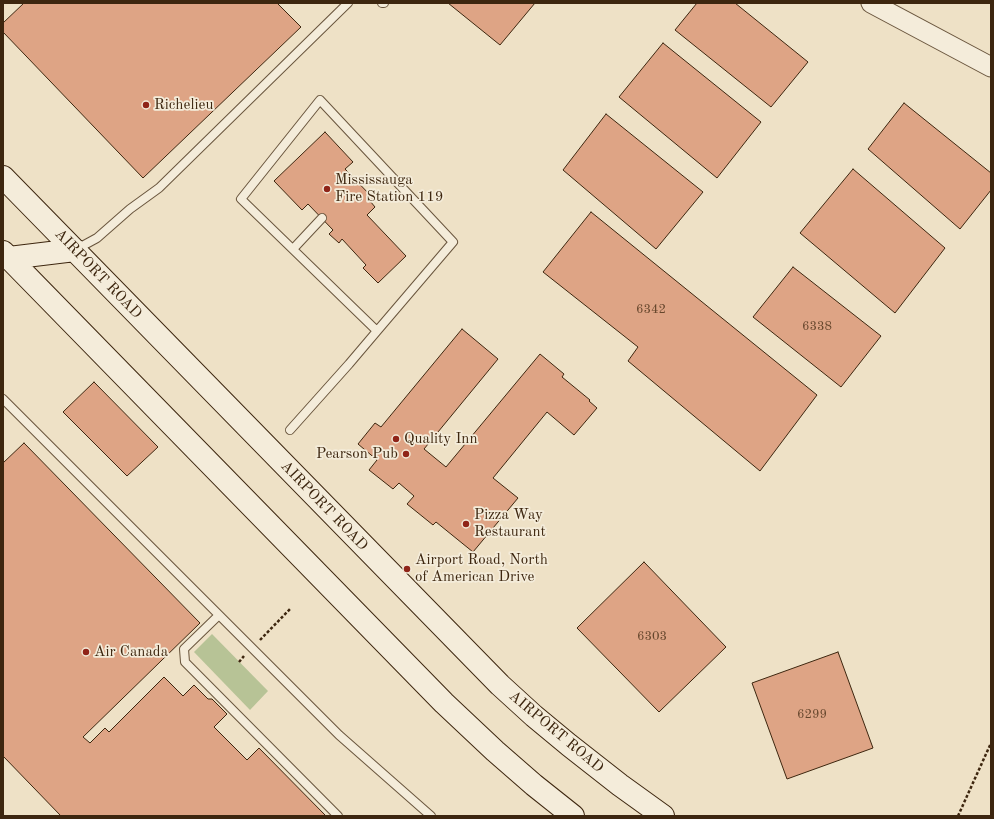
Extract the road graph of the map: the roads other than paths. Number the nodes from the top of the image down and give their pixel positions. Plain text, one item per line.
1 (348, 3) edge
2 (871, 3) edge
3 (991, 67) edge
4 (3, 177) edge
5 (322, 218) dead end
6 (293, 249) junction
7 (75, 250) junction
8 (6, 255) edge
9 (377, 331) junction
10 (3, 399) edge
11 (290, 430) dead end
12 (219, 615) junction
13 (338, 816) edge
14 (431, 816) edge
15 (573, 816) edge
16 (663, 816) edge

1 - 7 lane
2 - 3 street
4 - 7 main road, AIRPORT ROAD
5 - 6 lane
6 - 9 lane
6 - 9 lane
7 - 8 main road
7 - 16 main road, AIRPORT ROAD
8 - 15 main road
9 - 11 lane
10 - 12 lane
12 - 13 lane
12 - 14 lane

